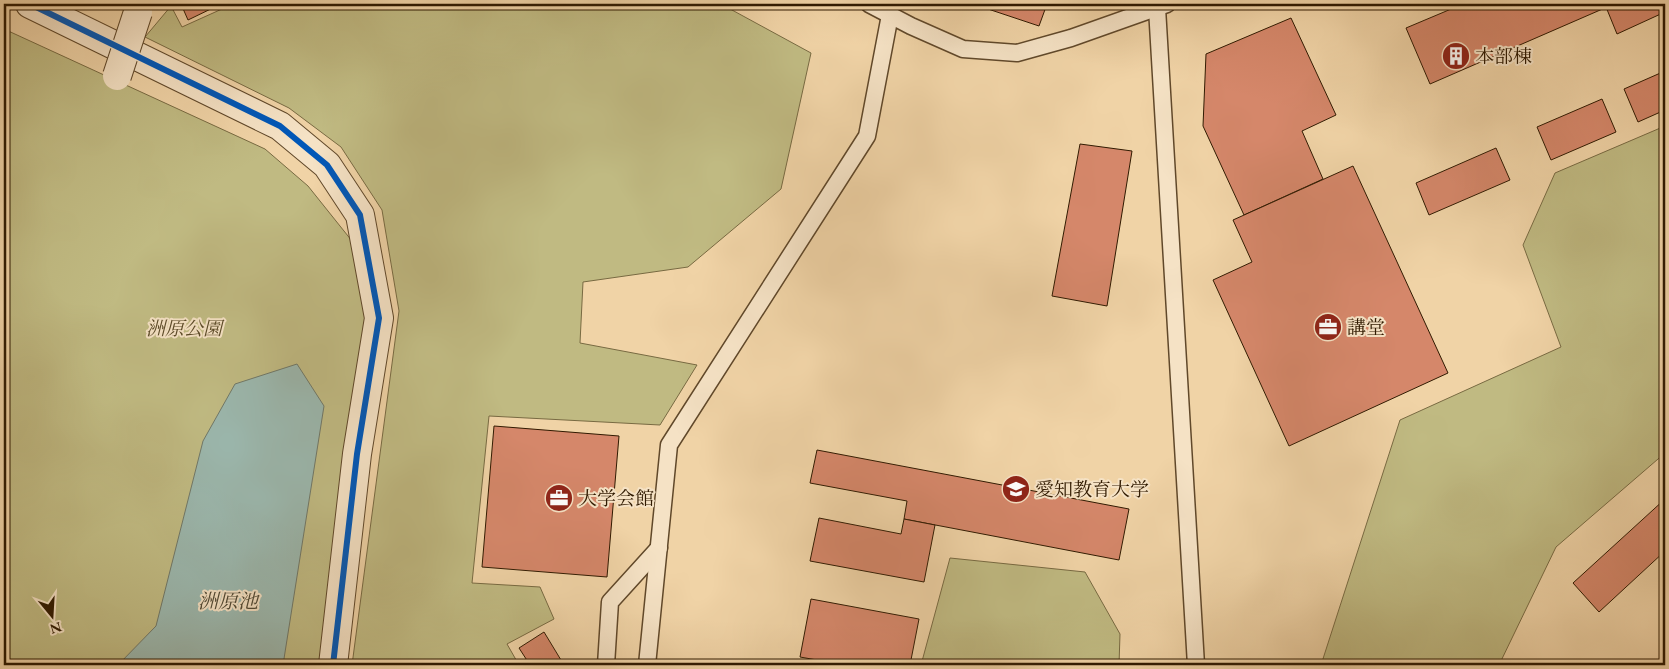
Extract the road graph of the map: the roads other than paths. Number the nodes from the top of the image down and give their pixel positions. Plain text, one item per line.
1 (30, 4) edge
2 (869, 4) edge
3 (1162, 6) edge
4 (139, 8) edge
5 (890, 16) junction
6 (116, 76) dead end
7 (658, 548) junction
8 (333, 665) edge
9 (606, 665) edge
10 (647, 665) edge
11 (1196, 665) edge

1 - 8 street
2 - 5 lane
3 - 5 lane
3 - 11 lane
4 - 6 street, bridge
5 - 7 lane
7 - 9 lane
7 - 10 lane

